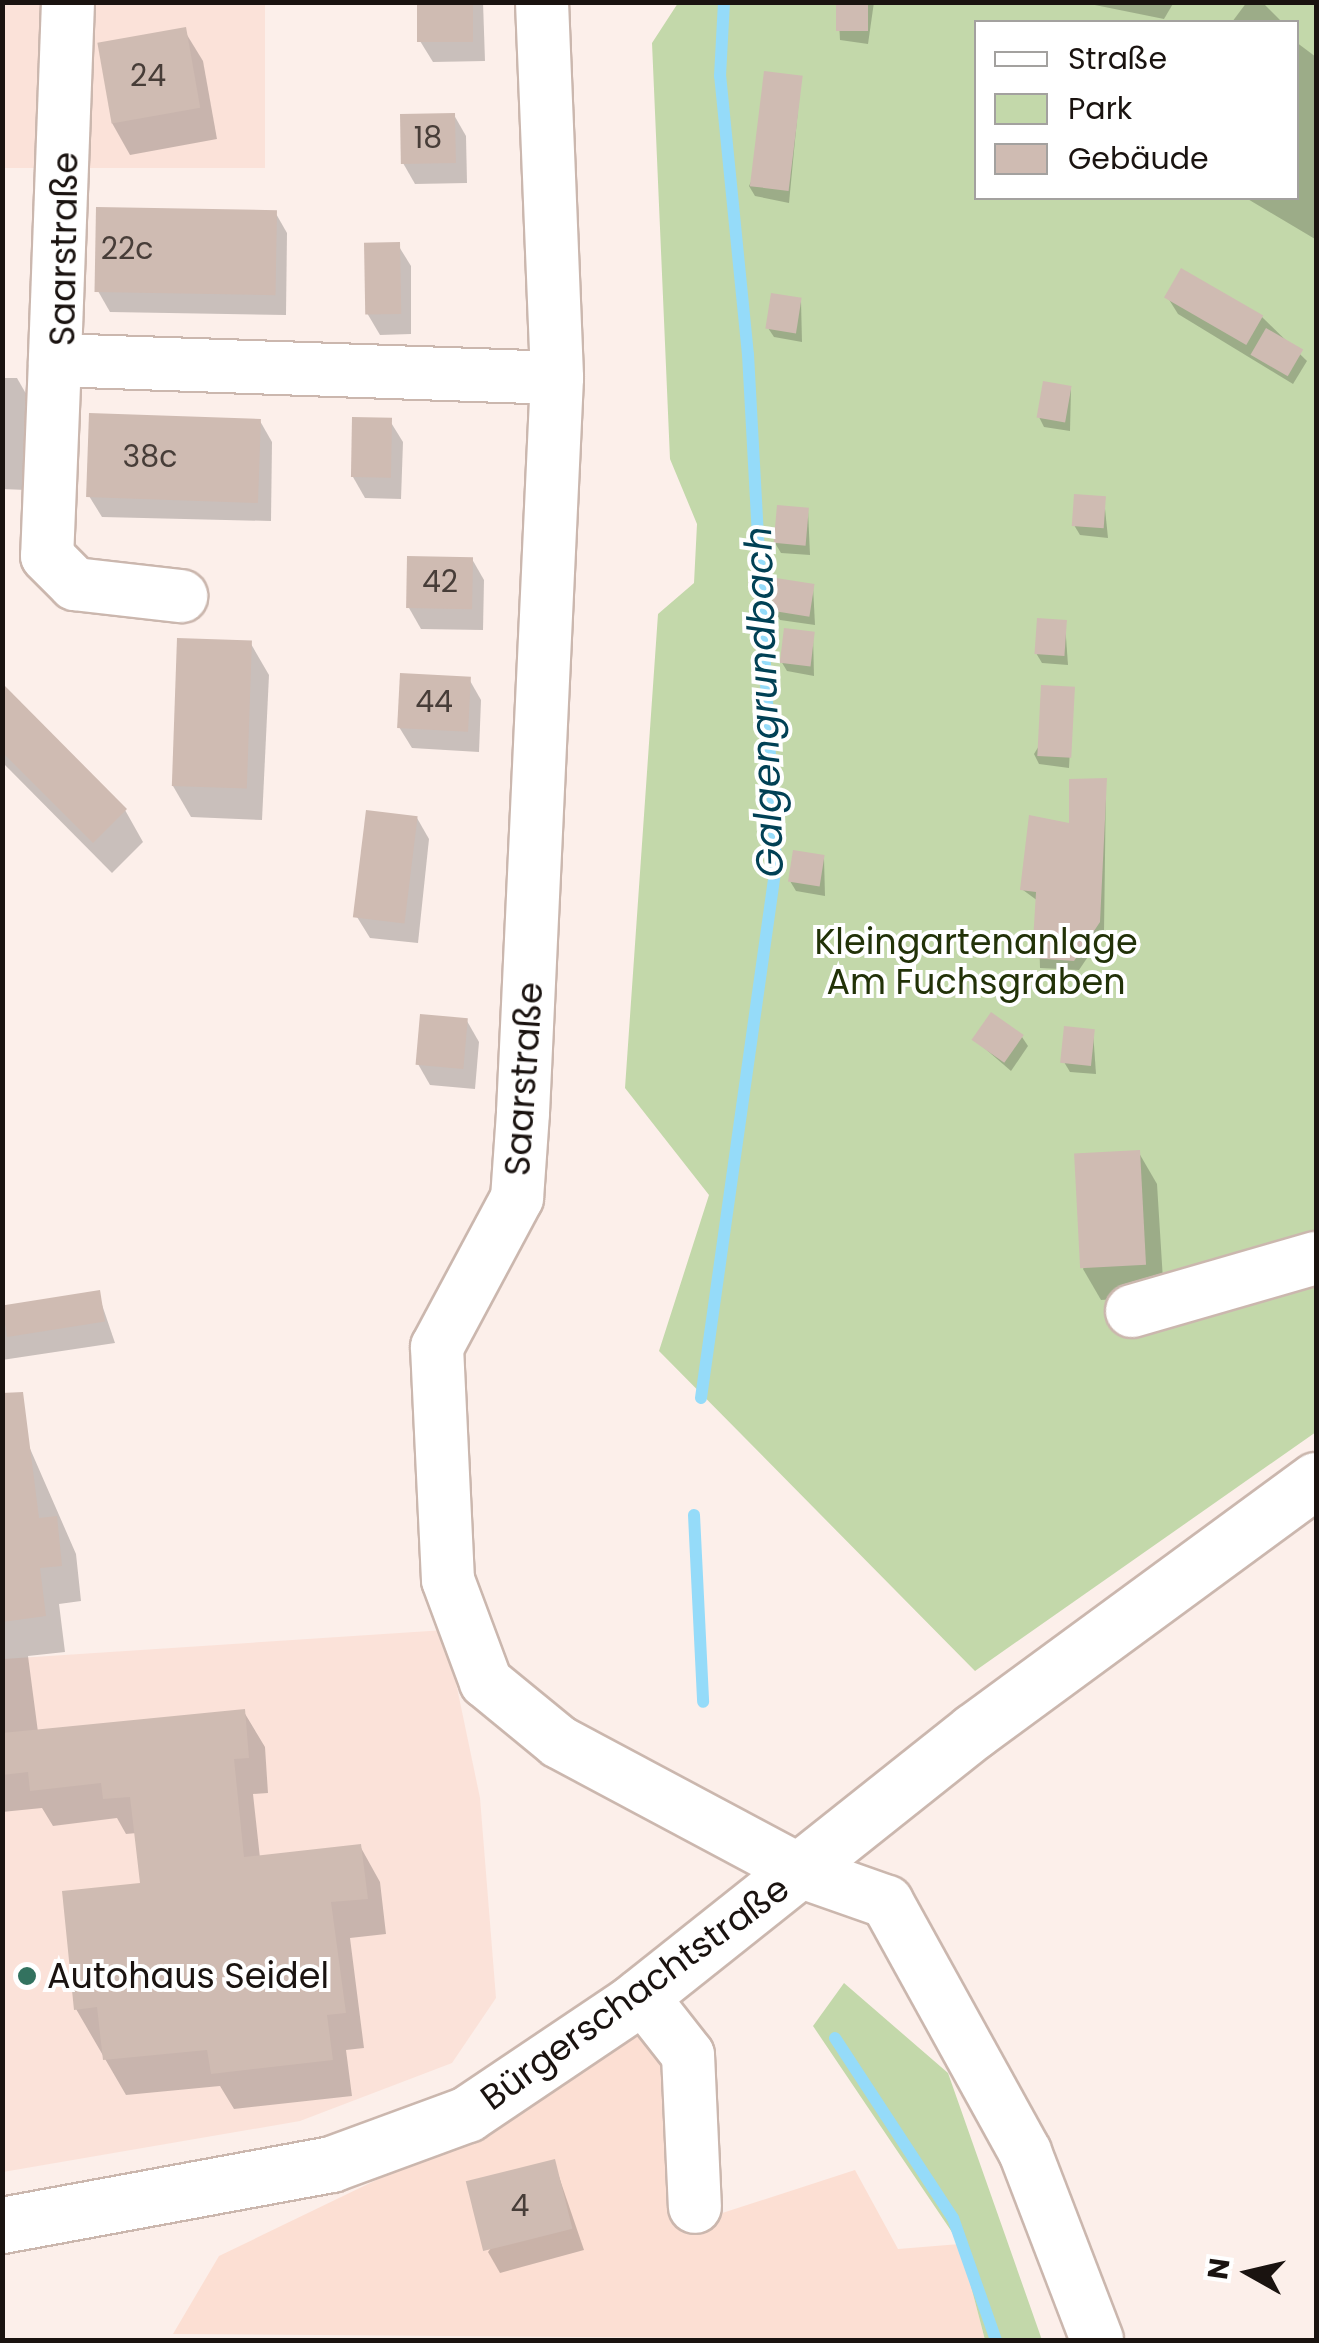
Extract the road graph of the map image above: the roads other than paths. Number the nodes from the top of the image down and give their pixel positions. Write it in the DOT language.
graph roads {
  1 [pos="68,2"];
  2 [pos="542,2"];
  3 [pos="55,360"];
  4 [pos="557,378"];
  5 [pos="181,596"];
  6 [pos="1316,1258"];
  7 [pos="1132,1311"];
  8 [pos="1316,1480"];
  9 [pos="802,1872"];
  10 [pos="641,1995"];
  11 [pos="695,2206"];
  12 [pos="2,2225"];
  13 [pos="1096,2340"];
  1 -- 3 [label="street, Saarstraße"];
  2 -- 4 [label="street, Saarstraße"];
  3 -- 4 [label="street, Saarstraße"];
  3 -- 5 [label="street"];
  4 -- 9 [label="street, Saarstraße"];
  6 -- 7 [label="street"];
  8 -- 9 [label="main road, Bürgerschachtstraße"];
  9 -- 10 [label="main road, Bürgerschachtstraße"];
  9 -- 13 [label="street, Bürgerschachtstraße"];
  10 -- 11 [label="street"];
  10 -- 12 [label="main road, Bürgerschachtstraße"];
}
